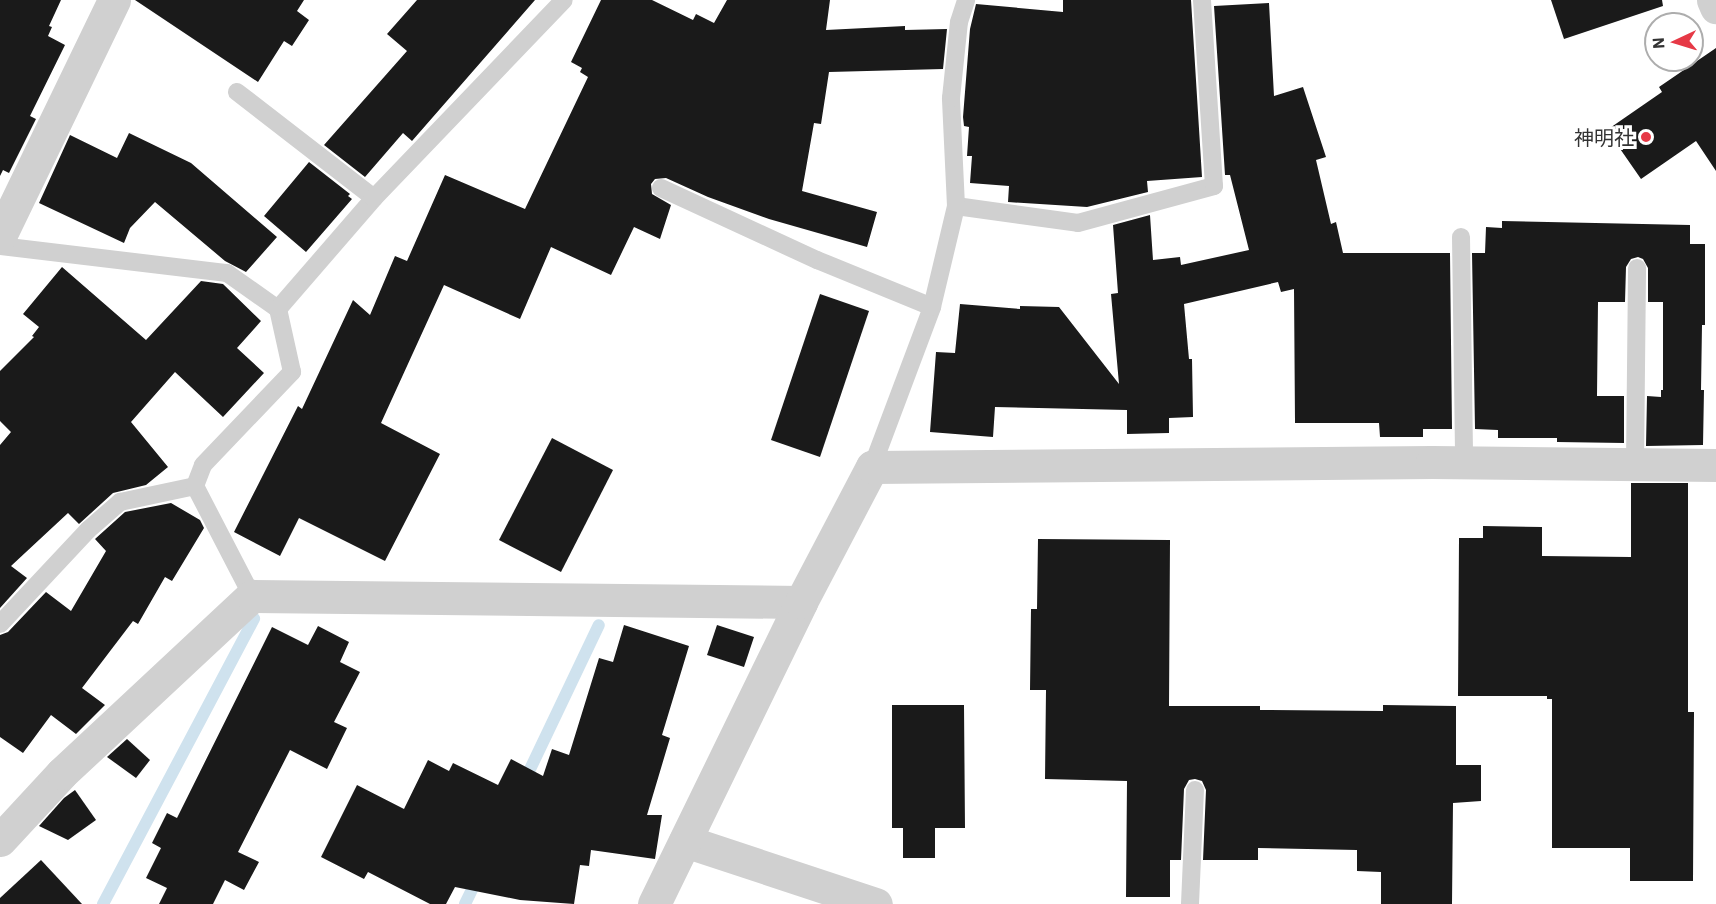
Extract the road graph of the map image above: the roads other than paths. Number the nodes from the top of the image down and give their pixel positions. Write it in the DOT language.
graph roads {
  1 [pos="114,0"];
  2 [pos="564,0"];
  3 [pos="966,0"];
  4 [pos="1202,0"];
  5 [pos="1713,0"];
  6 [pos="1716,7"];
  7 [pos="237,92"];
  8 [pos="661,188"];
  9 [pos="374,198"];
  10 [pos="956,206"];
  11 [pos="0,236"];
  12 [pos="1461,237"];
  13 [pos="0,246"];
  14 [pos="1636,268"];
  15 [pos="932,307"];
  16 [pos="278,309"];
  17 [pos="1464,462"];
  18 [pos="1635,464"];
  19 [pos="1716,465"];
  20 [pos="872,467"];
  21 [pos="195,486"];
  22 [pos="252,596"];
  23 [pos="801,602"];
  24 [pos="0,624"];
  25 [pos="1195,790"];
  26 [pos="0,840"];
  27 [pos="685,841"];
  28 [pos="654,904"];
  29 [pos="876,904"];
  30 [pos="1190,904"];
  1 -- 11 [label="street"];
  2 -- 9 [label="lane"];
  3 -- 10 [label="lane"];
  4 -- 10 [label="lane"];
  5 -- 6 [label="street"];
  7 -- 9 [label="lane"];
  8 -- 15 [label="lane"];
  9 -- 16 [label="lane"];
  10 -- 15 [label="lane"];
  12 -- 17 [label="lane"];
  13 -- 16 [label="lane"];
  14 -- 18 [label="lane"];
  15 -- 20 [label="lane"];
  16 -- 21 [label="lane"];
  17 -- 18 [label="street"];
  17 -- 20 [label="street"];
  18 -- 19 [label="street"];
  20 -- 23 [label="street"];
  21 -- 22 [label="lane"];
  21 -- 24 [label="lane"];
  22 -- 23 [label="street"];
  22 -- 26 [label="street"];
  23 -- 27 [label="street"];
  25 -- 30 [label="lane"];
  27 -- 28 [label="street"];
  27 -- 29 [label="street"];
}
